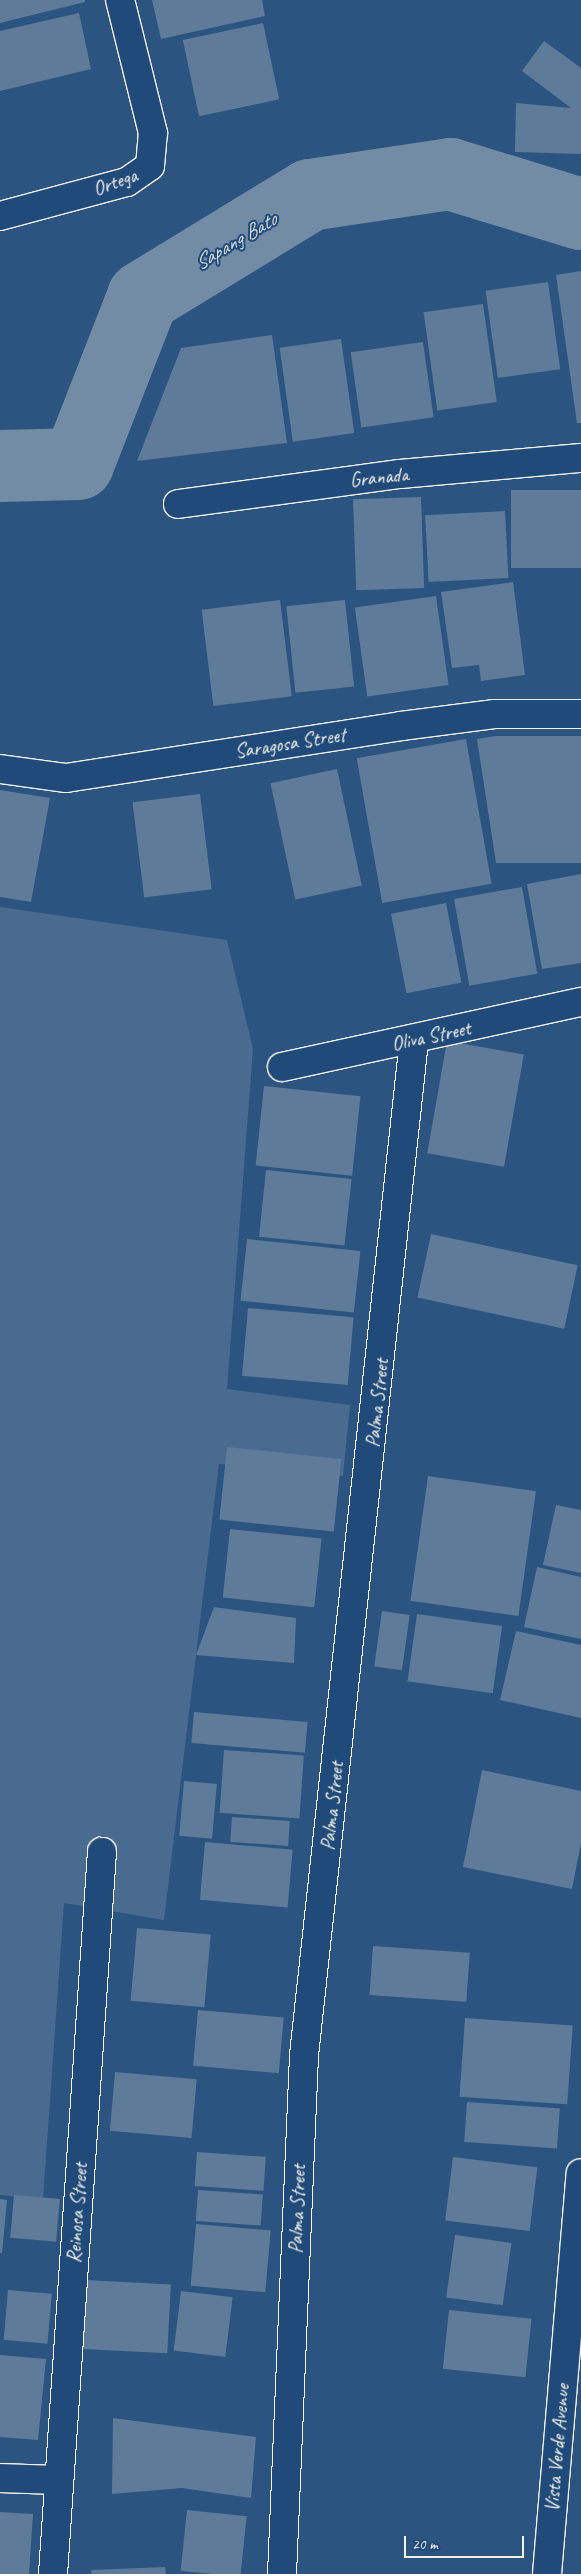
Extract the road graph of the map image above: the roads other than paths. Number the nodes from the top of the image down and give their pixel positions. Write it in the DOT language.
graph roads {
  1 [pos="120,0"];
  2 [pos="0,216"];
  3 [pos="581,458"];
  4 [pos="178,504"];
  5 [pos="581,714"];
  6 [pos="0,769"];
  7 [pos="581,1002"];
  8 [pos="414,1040"];
  9 [pos="282,1067"];
  10 [pos="102,1852"];
  11 [pos="581,2173"];
  12 [pos="0,2478"];
  13 [pos="58,2480"];
  14 [pos="53,2574"];
  15 [pos="282,2574"];
  16 [pos="546,2574"];
  1 -- 2 [label="street, Ortega"];
  3 -- 4 [label="street, Granada"];
  5 -- 6 [label="street, Saragosa Street"];
  7 -- 8 [label="street, Oliva Street"];
  8 -- 9 [label="street, Oliva Street"];
  8 -- 15 [label="street, Palma Street"];
  10 -- 13 [label="street, Reinosa Street"];
  11 -- 16 [label="street, Vista Verde Avenue"];
  12 -- 13 [label="street"];
  13 -- 14 [label="street, Reinosa Street"];
}
